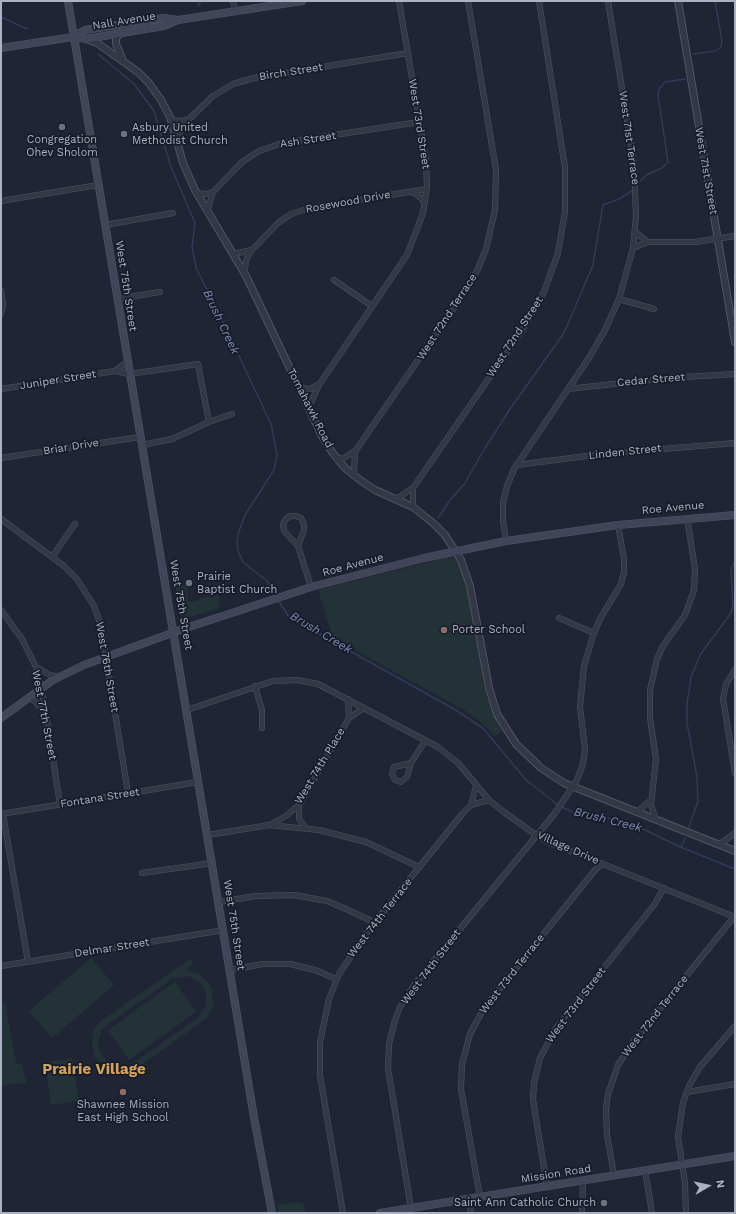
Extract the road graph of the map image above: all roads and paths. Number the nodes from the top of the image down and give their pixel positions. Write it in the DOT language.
graph roads {
  1 [pos="68,1"];
  2 [pos="233,1"];
  3 [pos="302,1"];
  4 [pos="399,1"];
  5 [pos="468,1"];
  6 [pos="539,1"];
  7 [pos="608,1"];
  8 [pos="678,1"];
  9 [pos="235,12"];
  10 [pos="178,20"];
  11 [pos="121,33"];
  12 [pos="73,37"];
  13 [pos="86,39"];
  14 [pos="1,48"];
  15 [pos="408,53"];
  16 [pos="124,62"];
  17 [pos="170,120"];
  18 [pos="188,120"];
  19 [pos="419,122"];
  20 [pos="177,141"];
  21 [pos="98,185"];
  22 [pos="427,189"];
  23 [pos="213,192"];
  24 [pos="411,192"];
  25 [pos="196,193"];
  26 [pos="1,201"];
  27 [pos="425,202"];
  28 [pos="207,212"];
  29 [pos="173,213"];
  30 [pos="105,225"];
  31 [pos="635,232"];
  32 [pos="735,236"];
  33 [pos="718,239"];
  34 [pos="648,242"];
  35 [pos="633,248"];
  36 [pos="252,250"];
  37 [pos="233,254"];
  38 [pos="244,273"];
  39 [pos="334,280"];
  40 [pos="1,291"];
  41 [pos="160,292"];
  42 [pos="117,299"];
  43 [pos="619,299"];
  44 [pos="372,306"];
  45 [pos="654,309"];
  46 [pos="2,313"];
  47 [pos="735,342"];
  48 [pos="127,362"];
  49 [pos="115,371"];
  50 [pos="129,374"];
  51 [pos="735,374"];
  52 [pos="319,385"];
  53 [pos="299,388"];
  54 [pos="568,389"];
  55 [pos="1,390"];
  56 [pos="308,407"];
  57 [pos="232,414"];
  58 [pos="209,422"];
  59 [pos="140,437"];
  60 [pos="735,443"];
  61 [pos="142,445"];
  62 [pos="356,450"];
  63 [pos="1,458"];
  64 [pos="338,460"];
  65 [pos="516,465"];
  66 [pos="354,475"];
  67 [pos="413,488"];
  68 [pos="396,499"];
  69 [pos="413,508"];
  70 [pos="735,515"];
  71 [pos="687,518"];
  72 [pos="1,519"];
  73 [pos="75,524"];
  74 [pos="618,525"];
  75 [pos="506,541"];
  76 [pos="298,546"];
  77 [pos="456,551"];
  78 [pos="52,557"];
  79 [pos="311,587"];
  80 [pos="1,610"];
  81 [pos="559,618"];
  82 [pos="174,632"];
  83 [pos="594,633"];
  84 [pos="106,657"];
  85 [pos="36,667"];
  86 [pos="735,670"];
  87 [pos="59,677"];
  88 [pos="255,686"];
  89 [pos="41,688"];
  90 [pos="28,698"];
  91 [pos="348,699"];
  92 [pos="364,708"];
  93 [pos="187,710"];
  94 [pos="46,716"];
  95 [pos="1,718"];
  96 [pos="349,718"];
  97 [pos="262,728"];
  98 [pos="425,741"];
  99 [pos="411,763"];
  100 [pos="735,773"];
  101 [pos="198,782"];
  102 [pos="476,786"];
  103 [pos="574,787"];
  104 [pos="128,793"];
  105 [pos="489,800"];
  106 [pos="651,800"];
  107 [pos="60,804"];
  108 [pos="299,805"];
  109 [pos="471,805"];
  110 [pos="637,812"];
  111 [pos="2,814"];
  112 [pos="656,820"];
  113 [pos="269,825"];
  114 [pos="306,828"];
  115 [pos="208,835"];
  116 [pos="536,835"];
  117 [pos="735,835"];
  118 [pos="720,844"];
  119 [pos="735,850"];
  120 [pos="213,863"];
  121 [pos="602,864"];
  122 [pos="419,867"];
  123 [pos="142,873"];
  124 [pos="664,888"];
  125 [pos="219,902"];
  126 [pos="735,917"];
  127 [pos="374,922"];
  128 [pos="224,930"];
  129 [pos="28,962"];
  130 [pos="1,966"];
  131 [pos="230,970"];
  132 [pos="336,978"];
  133 [pos="735,1026"];
  134 [pos="735,1084"];
  135 [pos="687,1092"];
  136 [pos="735,1156"];
  137 [pos="682,1164"];
  138 [pos="645,1170"];
  139 [pos="614,1175"];
  140 [pos="583,1180"];
  141 [pos="547,1186"];
  142 [pos="480,1197"];
  143 [pos="469,1199"];
  144 [pos="411,1208"];
  145 [pos="272,1213"];
  146 [pos="343,1213"];
  147 [pos="385,1213"];
  148 [pos="471,1213"];
  149 [pos="582,1213"];
  150 [pos="652,1213"];
  151 [pos="686,1213"];
  1 -- 12 [label="main road, West 75th Street"];
  2 -- 9 [label="street"];
  3 -- 9 [label="main road, Nall Avenue"];
  4 -- 15 [label="street, West 73rd Street"];
  5 -- 62 [label="street, West 72nd Terrace"];
  6 -- 67 [label="street, West 72nd Street"];
  7 -- 31 [label="street, West 71st Terrace"];
  8 -- 33 [label="street, West 71st Street"];
  9 -- 10 [label="main road, Nall Avenue"];
  10 -- 11 [label="main road, Nall Avenue"];
  10 -- 12 [label="main road, Nall Avenue"];
  11 -- 13 [label="main road, Nall Avenue"];
  11 -- 16 [label="street, Tomahawk Road"];
  12 -- 13 [label="main road, Nall Avenue"];
  12 -- 14 [label="main road, Nall Avenue"];
  12 -- 21 [label="main road, West 75th Street"];
  13 -- 16 [label="street, Tomahawk Road"];
  15 -- 18 [label="street, Birch Street"];
  15 -- 19 [label="street, West 73rd Street"];
  16 -- 17 [label="street, Tomahawk Road"];
  17 -- 18 [label="street"];
  17 -- 20 [label="street, Tomahawk Road"];
  18 -- 20 [label="street, Birch Street"];
  19 -- 22 [label="street, West 73rd Street"];
  19 -- 23 [label="street, Ash Street"];
  20 -- 25 [label="street, Tomahawk Road"];
  21 -- 26 [label="street"];
  21 -- 30 [label="main road, West 75th Street"];
  22 -- 24 [label="street, Rosewood Drive"];
  22 -- 27 [label="street, West 73rd Street"];
  23 -- 25 [label="street"];
  23 -- 28 [label="street, Ash Street"];
  24 -- 27 [label="street"];
  24 -- 36 [label="street, Rosewood Drive"];
  25 -- 28 [label="street, Tomahawk Road"];
  27 -- 44 [label="street, West 73rd Street"];
  28 -- 37 [label="street, Tomahawk Road"];
  29 -- 30 [label="street"];
  30 -- 42 [label="main road, West 75th Street"];
  31 -- 34 [label="street"];
  31 -- 35 [label="street, West 71st Terrace"];
  32 -- 33 [label="street"];
  33 -- 34 [label="street"];
  33 -- 47 [label="street, West 71st Street"];
  34 -- 35 [label="street"];
  35 -- 43 [label="street, West 71st Terrace"];
  36 -- 37 [label="street"];
  36 -- 38 [label="street, Rosewood Drive"];
  37 -- 38 [label="street, Tomahawk Road"];
  38 -- 53 [label="street, Tomahawk Road"];
  39 -- 44 [label="street"];
  40 -- 46 [label="street"];
  41 -- 42 [label="street"];
  42 -- 48 [label="main road, West 75th Street"];
  43 -- 45 [label="street"];
  43 -- 54 [label="street, West 71st Terrace"];
  44 -- 52 [label="street, West 73rd Street"];
  48 -- 49 [label="street, Juniper Street"];
  48 -- 50 [label="main road, West 75th Street"];
  49 -- 50 [label="street, Juniper Street"];
  49 -- 55 [label="street, Juniper Street"];
  50 -- 58 [label="street, Juniper Street"];
  50 -- 59 [label="main road, West 75th Street"];
  51 -- 54 [label="street, Cedar Street"];
  52 -- 53 [label="street"];
  52 -- 56 [label="street, West 73rd Street"];
  53 -- 56 [label="street, Tomahawk Road"];
  54 -- 65 [label="street, West 71st Terrace"];
  56 -- 64 [label="street, Tomahawk Road"];
  57 -- 58 [label="street"];
  58 -- 61 [label="street"];
  59 -- 61 [label="main road, West 75th Street"];
  59 -- 63 [label="street, Briar Drive"];
  60 -- 65 [label="street, Linden Street"];
  61 -- 82 [label="main road, West 75th Street"];
  62 -- 64 [label="street, West 72nd Terrace"];
  62 -- 66 [label="street, West 72nd Terrace"];
  64 -- 66 [label="street, Tomahawk Road"];
  65 -- 75 [label="street, West 71st Terrace"];
  66 -- 68 [label="street, Tomahawk Road"];
  67 -- 68 [label="street, West 72nd Street"];
  67 -- 69 [label="street"];
  68 -- 69 [label="street, Tomahawk Road"];
  69 -- 77 [label="street, Tomahawk Road"];
  70 -- 71 [label="main road, Roe Avenue"];
  71 -- 74 [label="main road, Roe Avenue"];
  71 -- 106 [label="street"];
  72 -- 78 [label="street, West 76th Street"];
  73 -- 78 [label="street"];
  74 -- 75 [label="main road, Roe Avenue"];
  74 -- 83 [label="street"];
  75 -- 77 [label="main road, Roe Avenue"];
  76 -- 76 [label="street"];
  76 -- 79 [label="street"];
  77 -- 79 [label="main road, Roe Avenue"];
  77 -- 103 [label="street, Tomahawk Road"];
  78 -- 84 [label="street, West 76th Street"];
  79 -- 82 [label="main road, Roe Avenue"];
  80 -- 85 [label="street, West 77th Street"];
  81 -- 83 [label="street"];
  82 -- 84 [label="main road, Roe Avenue"];
  82 -- 93 [label="main road, West 75th Street"];
  83 -- 103 [label="street"];
  84 -- 87 [label="main road, Roe Avenue"];
  84 -- 104 [label="street, West 76th Street"];
  85 -- 87 [label="street"];
  85 -- 89 [label="street, West 77th Street"];
  86 -- 100 [label="street"];
  87 -- 89 [label="main road, Roe Avenue"];
  88 -- 91 [label="street, Village Drive"];
  88 -- 93 [label="street, Village Drive"];
  88 -- 97 [label="street"];
  89 -- 90 [label="main road, Roe Avenue"];
  89 -- 94 [label="street, West 77th Street"];
  90 -- 94 [label="street"];
  90 -- 95 [label="main road, Roe Avenue"];
  91 -- 92 [label="street, Village Drive"];
  91 -- 96 [label="street, West 74th Place"];
  92 -- 96 [label="street, West 74th Place"];
  92 -- 98 [label="street, Village Drive"];
  93 -- 101 [label="main road, West 75th Street"];
  94 -- 107 [label="street, West 77th Street"];
  96 -- 108 [label="street, West 74th Place"];
  98 -- 99 [label="street"];
  98 -- 102 [label="street, Village Drive"];
  101 -- 104 [label="street, Fontana Street"];
  101 -- 115 [label="main road, West 75th Street"];
  102 -- 105 [label="street, Village Drive"];
  102 -- 109 [label="street, West 74th Terrace"];
  103 -- 110 [label="street, Tomahawk Road"];
  103 -- 116 [label="street, West 74th Street"];
  104 -- 107 [label="street, Fontana Street"];
  105 -- 109 [label="street"];
  105 -- 116 [label="street, Village Drive"];
  106 -- 110 [label="street"];
  106 -- 112 [label="street"];
  107 -- 111 [label="street, Fontana Street"];
  108 -- 113 [label="street, West 74th Place"];
  108 -- 114 [label="street"];
  109 -- 122 [label="street, West 74th Terrace"];
  110 -- 112 [label="street, Tomahawk Road"];
  111 -- 129 [label="street"];
  112 -- 118 [label="street, Tomahawk Road"];
  113 -- 114 [label="street"];
  113 -- 115 [label="street"];
  114 -- 122 [label="street"];
  115 -- 120 [label="main road, West 75th Street"];
  116 -- 121 [label="street, Village Drive"];
  116 -- 144 [label="street, West 74th Street"];
  117 -- 118 [label="street"];
  118 -- 119 [label="street, Tomahawk Road"];
  120 -- 123 [label="street"];
  120 -- 125 [label="main road, West 75th Street"];
  121 -- 124 [label="street, Village Drive"];
  121 -- 142 [label="street, West 73rd Terrace"];
  122 -- 127 [label="street, West 74th Terrace"];
  124 -- 126 [label="street, Village Drive"];
  124 -- 141 [label="street, West 73rd Street"];
  125 -- 127 [label="street"];
  125 -- 128 [label="main road, West 75th Street"];
  126 -- 139 [label="street, West 72nd Terrace"];
  127 -- 132 [label="street, West 74th Terrace"];
  128 -- 129 [label="street, Delmar Street"];
  128 -- 131 [label="main road, West 75th Street"];
  129 -- 130 [label="street, Delmar Street"];
  131 -- 132 [label="street"];
  131 -- 145 [label="main road, West 75th Street"];
  132 -- 146 [label="street, West 74th Terrace"];
  133 -- 135 [label="street"];
  134 -- 135 [label="street"];
  135 -- 137 [label="street"];
  136 -- 137 [label="main road, Mission Road"];
  137 -- 138 [label="main road, Mission Road"];
  137 -- 151 [label="street"];
  138 -- 139 [label="main road, Mission Road"];
  138 -- 150 [label="street"];
  139 -- 140 [label="main road, Mission Road"];
  140 -- 141 [label="main road, Mission Road"];
  140 -- 149 [label="street"];
  141 -- 142 [label="main road, Mission Road"];
  142 -- 143 [label="main road, Mission Road"];
  143 -- 144 [label="main road, Mission Road"];
  143 -- 148 [label="street"];
  144 -- 147 [label="main road, Mission Road"];
}
